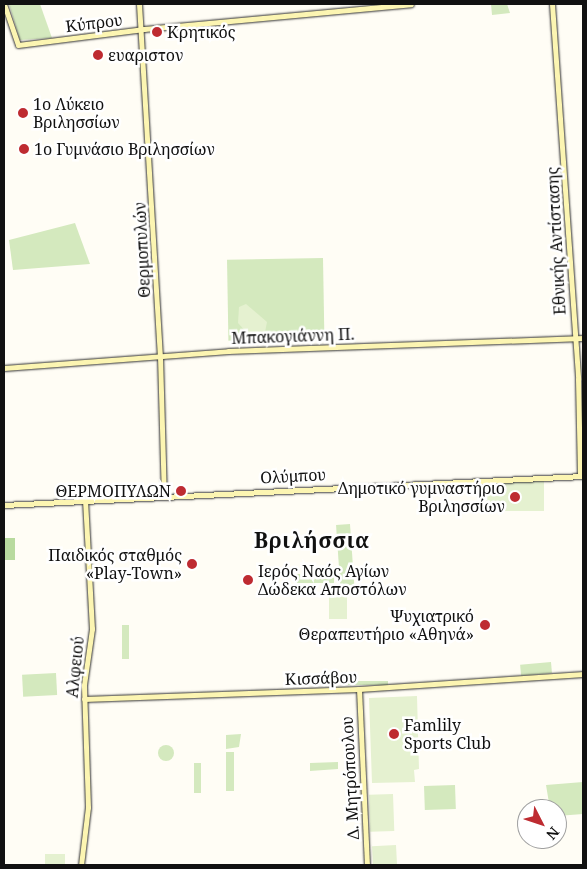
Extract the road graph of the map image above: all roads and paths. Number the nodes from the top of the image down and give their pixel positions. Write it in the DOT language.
graph roads {
  1 [pos="4,4"];
  2 [pos="139,4"];
  3 [pos="412,4"];
  4 [pos="552,4"];
  5 [pos="141,30"];
  6 [pos="574,338"];
  7 [pos="583,338"];
  8 [pos="160,356"];
  9 [pos="4,368"];
  10 [pos="582,476"];
  11 [pos="164,496"];
  12 [pos="85,500"];
  13 [pos="4,505"];
  14 [pos="583,676"];
  15 [pos="359,689"];
  16 [pos="84,700"];
  17 [pos="82,865"];
  18 [pos="367,865"];
  1 -- 5 [label="street, Κύπρου"];
  2 -- 5 [label="street, Θερμοπυλών"];
  3 -- 5 [label="street, Κύπρου"];
  4 -- 6 [label="street, Εθνικής Αντίστασης"];
  5 -- 8 [label="street, Θερμοπυλών"];
  6 -- 7 [label="street, Μπακογιάννη Π."];
  6 -- 8 [label="street, Μπακογιάννη Π."];
  6 -- 10 [label="street, Εθνικής Αντίστασης"];
  8 -- 9 [label="street, Μπακογιάννη Π."];
  8 -- 11 [label="street, Θερμοπυλών"];
  10 -- 11 [label="street, Ολύμπου"];
  11 -- 12 [label="street, Ολύμπου"];
  12 -- 13 [label="street, Ολύμπου"];
  12 -- 16 [label="street, Αλφειού"];
  14 -- 15 [label="street, Κισσάβου"];
  15 -- 16 [label="street, Κισσάβου"];
  15 -- 18 [label="street, Δ. Μητρόπουλου"];
  16 -- 17 [label="street, Αλφειού"];
}
